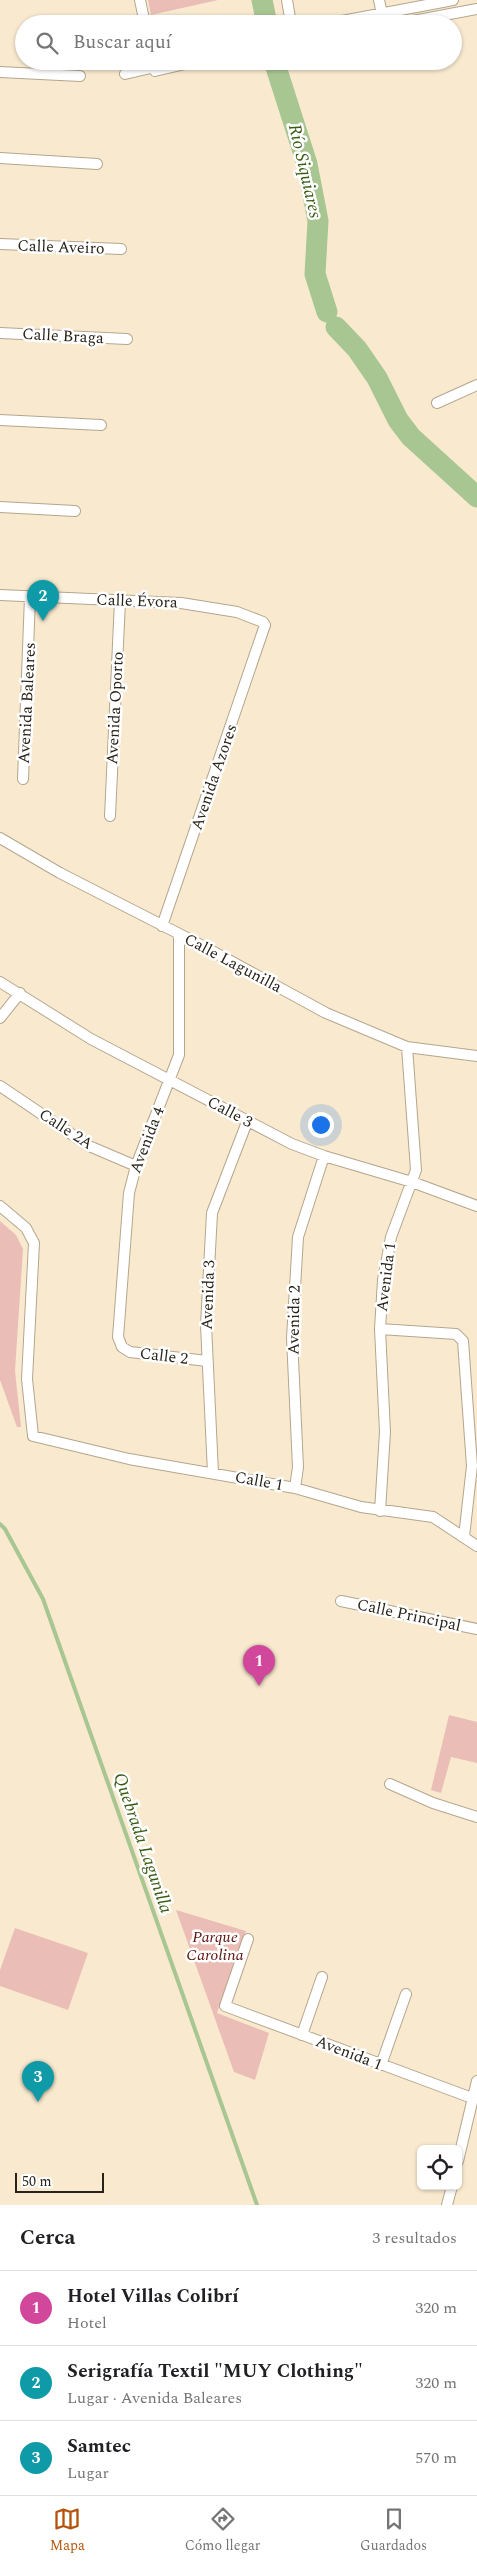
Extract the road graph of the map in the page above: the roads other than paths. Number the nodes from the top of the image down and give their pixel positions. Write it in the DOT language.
graph roads {
  1 [pos="140,0"];
  2 [pos="287,0"];
  3 [pos="378,0"];
  4 [pos="453,0"];
  5 [pos="474,6"];
  6 [pos="381,13"];
  7 [pos="143,15"];
  8 [pos="290,15"];
  9 [pos="371,15"];
  10 [pos="436,15"];
  11 [pos="140,70"];
  12 [pos="0,72"];
  13 [pos="125,74"];
  14 [pos="80,76"];
  15 [pos="0,158"];
  16 [pos="97,164"];
  17 [pos="0,244"];
  18 [pos="121,249"];
  19 [pos="0,333"];
  20 [pos="127,339"];
  21 [pos="477,385"];
  22 [pos="437,403"];
  23 [pos="0,420"];
  24 [pos="101,425"];
  25 [pos="0,507"];
  26 [pos="74,511"];
  27 [pos="0,595"];
  28 [pos="30,596"];
  29 [pos="120,601"];
  30 [pos="266,629"];
  31 [pos="23,779"];
  32 [pos="110,816"];
  33 [pos="0,838"];
  34 [pos="162,926"];
  35 [pos="180,935"];
  36 [pos="0,982"];
  37 [pos="20,993"];
  38 [pos="0,1018"];
  39 [pos="407,1047"];
  40 [pos="477,1056"];
  41 [pos="170,1081"];
  42 [pos="0,1086"];
  43 [pos="248,1122"];
  44 [pos="324,1156"];
  45 [pos="136,1166"];
  46 [pos="412,1182"];
  47 [pos="0,1206"];
  48 [pos="477,1206"];
  49 [pos="380,1329"];
  50 [pos="122,1347"];
  51 [pos="207,1361"];
  52 [pos="213,1474"];
  53 [pos="295,1488"];
  54 [pos="380,1511"];
  55 [pos="464,1537"];
  56 [pos="477,1546"];
  57 [pos="341,1601"];
  58 [pos="477,1629"];
  59 [pos="390,1784"];
  60 [pos="477,1817"];
  61 [pos="248,1938"];
  62 [pos="322,1977"];
  63 [pos="406,1994"];
  64 [pos="302,2035"];
  65 [pos="380,2065"];
  66 [pos="477,2082"];
  67 [pos="472,2098"];
  68 [pos="462,2145"];
  69 [pos="451,2190"];
  70 [pos="447,2205"];
  1 -- 7 [label="street"];
  2 -- 8 [label="street"];
  3 -- 6 [label="street"];
  4 -- 6 [label="street"];
  5 -- 10 [label="street"];
  6 -- 9 [label="street"];
  11 -- 13 [label="street"];
  12 -- 14 [label="street"];
  15 -- 16 [label="street"];
  17 -- 18 [label="street, Calle Aveiro"];
  19 -- 20 [label="street, Calle Braga"];
  21 -- 22 [label="street"];
  23 -- 24 [label="street"];
  25 -- 26 [label="street"];
  27 -- 28 [label="street, Calle Évora"];
  28 -- 29 [label="street, Calle Évora"];
  28 -- 31 [label="street, Avenida Baleares"];
  29 -- 30 [label="street, Calle Évora"];
  29 -- 32 [label="street, Avenida Oporto"];
  30 -- 34 [label="street, Avenida Azores"];
  33 -- 34 [label="street, Calle Lagunilla"];
  34 -- 35 [label="street, Calle Lagunilla"];
  35 -- 39 [label="street, Calle Lagunilla"];
  35 -- 41 [label="street, Avenida 4"];
  36 -- 37 [label="street, Calle 3"];
  37 -- 38 [label="street"];
  37 -- 41 [label="street, Calle 3"];
  39 -- 40 [label="street, Calle Lagunilla"];
  39 -- 46 [label="street, Avenida 1"];
  41 -- 43 [label="street, Calle 3"];
  41 -- 45 [label="street, Avenida 4"];
  42 -- 45 [label="street, Calle 2A"];
  43 -- 44 [label="street, Calle 3"];
  43 -- 51 [label="street, Avenida 3"];
  44 -- 46 [label="street, Calle 3"];
  44 -- 53 [label="street, Avenida 2"];
  45 -- 50 [label="street, Avenida 4"];
  46 -- 48 [label="street, Calle 3"];
  46 -- 49 [label="street, Avenida 1"];
  47 -- 52 [label="street, Calle 1"];
  49 -- 54 [label="street, Avenida 1"];
  49 -- 55 [label="street"];
  50 -- 51 [label="street, Calle 2"];
  51 -- 52 [label="street, Avenida 3"];
  52 -- 53 [label="street, Calle 1"];
  53 -- 54 [label="street, Calle 1"];
  54 -- 55 [label="street, Calle 1"];
  55 -- 56 [label="street, Calle 1"];
  57 -- 58 [label="street, Calle Principal"];
  59 -- 60 [label="street"];
  61 -- 64 [label="street, Avenida 1"];
  62 -- 64 [label="street"];
  63 -- 65 [label="street"];
  64 -- 65 [label="street, Avenida 1"];
  65 -- 67 [label="street, Avenida 1"];
  66 -- 67 [label="street"];
  67 -- 68 [label="street"];
  69 -- 70 [label="street"];
}
